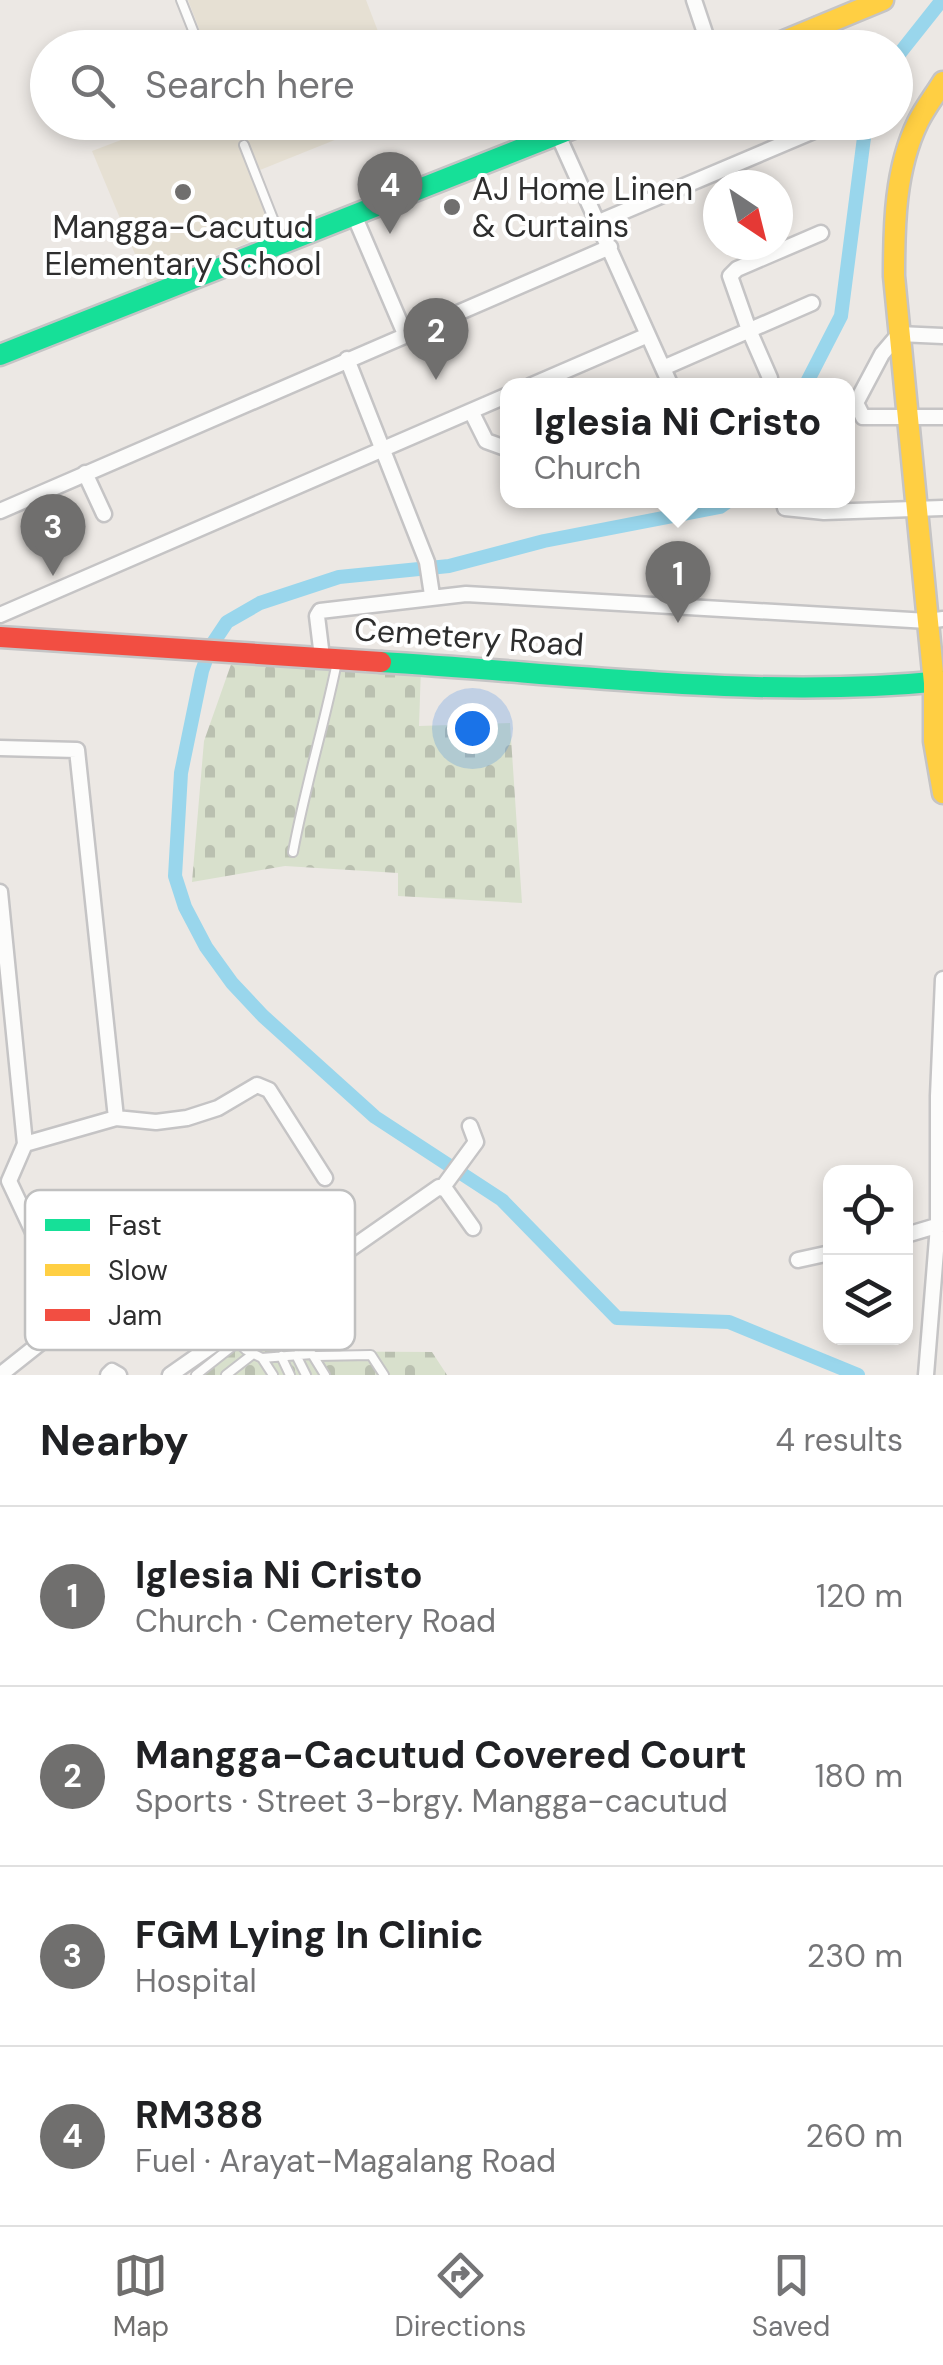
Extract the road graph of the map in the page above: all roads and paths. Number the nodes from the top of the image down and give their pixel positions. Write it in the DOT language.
graph roads {
  1 [pos="181,0"];
  2 [pos="694,0"];
  3 [pos="883,0"];
  4 [pos="848,7"];
  5 [pos="818,24"];
  6 [pos="193,30"];
  7 [pos="704,30"];
  8 [pos="805,30"];
  9 [pos="821,30"];
  10 [pos="943,82"];
  11 [pos="913,131"];
  12 [pos="545,140"];
  13 [pos="560,140"];
  14 [pos="793,140"];
  15 [pos="910,140"];
  16 [pos="244,145"];
  17 [pos="354,215"];
  18 [pos="599,222"];
  19 [pos="821,233"];
  20 [pos="282,242"];
  21 [pos="610,247"];
  22 [pos="812,302"];
  23 [pos="749,330"];
  24 [pos="405,334"];
  25 [pos="899,334"];
  26 [pos="648,336"];
  27 [pos="943,336"];
  28 [pos="0,355"];
  29 [pos="347,359"];
  30 [pos="663,368"];
  31 [pos="549,378"];
  32 [pos="667,378"];
  33 [pos="770,378"];
  34 [pos="500,398"];
  35 [pos="471,411"];
  36 [pos="908,418"];
  37 [pos="943,418"];
  38 [pos="500,446"];
  39 [pos="384,449"];
  40 [pos="86,474"];
  41 [pos="785,508"];
  42 [pos="943,508"];
  43 [pos="919,509"];
  44 [pos="0,511"];
  45 [pos="104,514"];
  46 [pos="432,596"];
  47 [pos="0,615"];
  48 [pos="935,620"];
  49 [pos="0,638"];
  50 [pos="330,658"];
  51 [pos="939,682"];
  52 [pos="0,748"];
  53 [pos="943,793"];
  54 [pos="293,852"];
  55 [pos="0,892"];
  56 [pos="943,978"];
  57 [pos="940,1096"];
  58 [pos="116,1118"];
  59 [pos="470,1126"];
  60 [pos="24,1144"];
  61 [pos="326,1178"];
  62 [pos="4,1181"];
  63 [pos="445,1184"];
  64 [pos="25,1222"];
  65 [pos="941,1225"];
  66 [pos="473,1228"];
  67 [pos="913,1232"];
  68 [pos="355,1249"];
  69 [pos="825,1255"];
  70 [pos="798,1260"];
  71 [pos="31,1350"];
  72 [pos="211,1350"];
  73 [pos="220,1350"];
  74 [pos="250,1350"];
  75 [pos="296,1354"];
  76 [pos="258,1356"];
  77 [pos="281,1356"];
  78 [pos="316,1356"];
  79 [pos="0,1375"];
  80 [pos="108,1375"];
  81 [pos="119,1375"];
  82 [pos="170,1375"];
  83 [pos="196,1375"];
  84 [pos="226,1375"];
  85 [pos="273,1375"];
  86 [pos="290,1375"];
  87 [pos="306,1375"];
  88 [pos="326,1375"];
  89 [pos="384,1375"];
  90 [pos="926,1375"];
  1 -- 6 [label="lane"];
  2 -- 7 [label="street"];
  3 -- 4 [label="street"];
  4 -- 5 [label="street"];
  5 -- 8 [label="street"];
  5 -- 9 [label="street"];
  10 -- 11 [label="street"];
  12 -- 17 [label="street"];
  13 -- 18 [label="street"];
  14 -- 18 [label="street"];
  15 -- 25 [label="street"];
  16 -- 20 [label="lane"];
  17 -- 20 [label="street"];
  17 -- 24 [label="street"];
  18 -- 21 [label="street"];
  19 -- 23 [label="street"];
  20 -- 28 [label="street"];
  21 -- 24 [label="street"];
  21 -- 26 [label="street"];
  22 -- 23 [label="street"];
  23 -- 30 [label="street"];
  23 -- 33 [label="street"];
  24 -- 29 [label="street"];
  25 -- 27 [label="street"];
  25 -- 36 [label="street"];
  25 -- 36 [label="street"];
  26 -- 30 [label="street"];
  26 -- 31 [label="street"];
  29 -- 39 [label="street"];
  29 -- 40 [label="street"];
  30 -- 32 [label="street"];
  34 -- 35 [label="street"];
  35 -- 38 [label="street"];
  35 -- 39 [label="street"];
  36 -- 37 [label="street"];
  36 -- 43 [label="street"];
  39 -- 46 [label="street"];
  39 -- 47 [label="street"];
  40 -- 44 [label="street"];
  40 -- 45 [label="street"];
  41 -- 43 [label="street"];
  42 -- 43 [label="street"];
  43 -- 48 [label="street"];
  46 -- 48 [label="street"];
  46 -- 50 [label="street"];
  48 -- 51 [label="street"];
  49 -- 50 [label="street, Cemetery Road"];
  50 -- 51 [label="street, Cemetery Road"];
  50 -- 54 [label="lane"];
  51 -- 53 [label="street"];
  52 -- 58 [label="street"];
  55 -- 60 [label="street"];
  56 -- 57 [label="street"];
  57 -- 65 [label="street"];
  58 -- 60 [label="street"];
  58 -- 61 [label="street"];
  59 -- 63 [label="street"];
  60 -- 62 [label="street"];
  62 -- 64 [label="street"];
  63 -- 66 [label="street"];
  63 -- 68 [label="street"];
  65 -- 67 [label="street"];
  65 -- 90 [label="street"];
  69 -- 70 [label="street"];
  71 -- 79 [label="street"];
  72 -- 82 [label="street"];
  73 -- 83 [label="lane"];
  74 -- 76 [label="lane"];
  75 -- 77 [label="lane"];
  75 -- 78 [label="lane"];
  75 -- 87 [label="lane"];
  76 -- 77 [label="lane"];
  76 -- 84 [label="lane"];
  76 -- 85 [label="lane"];
  77 -- 86 [label="lane"];
  78 -- 88 [label="lane"];
  78 -- 89 [label="lane"];
  80 -- 81 [label="street"];
}
